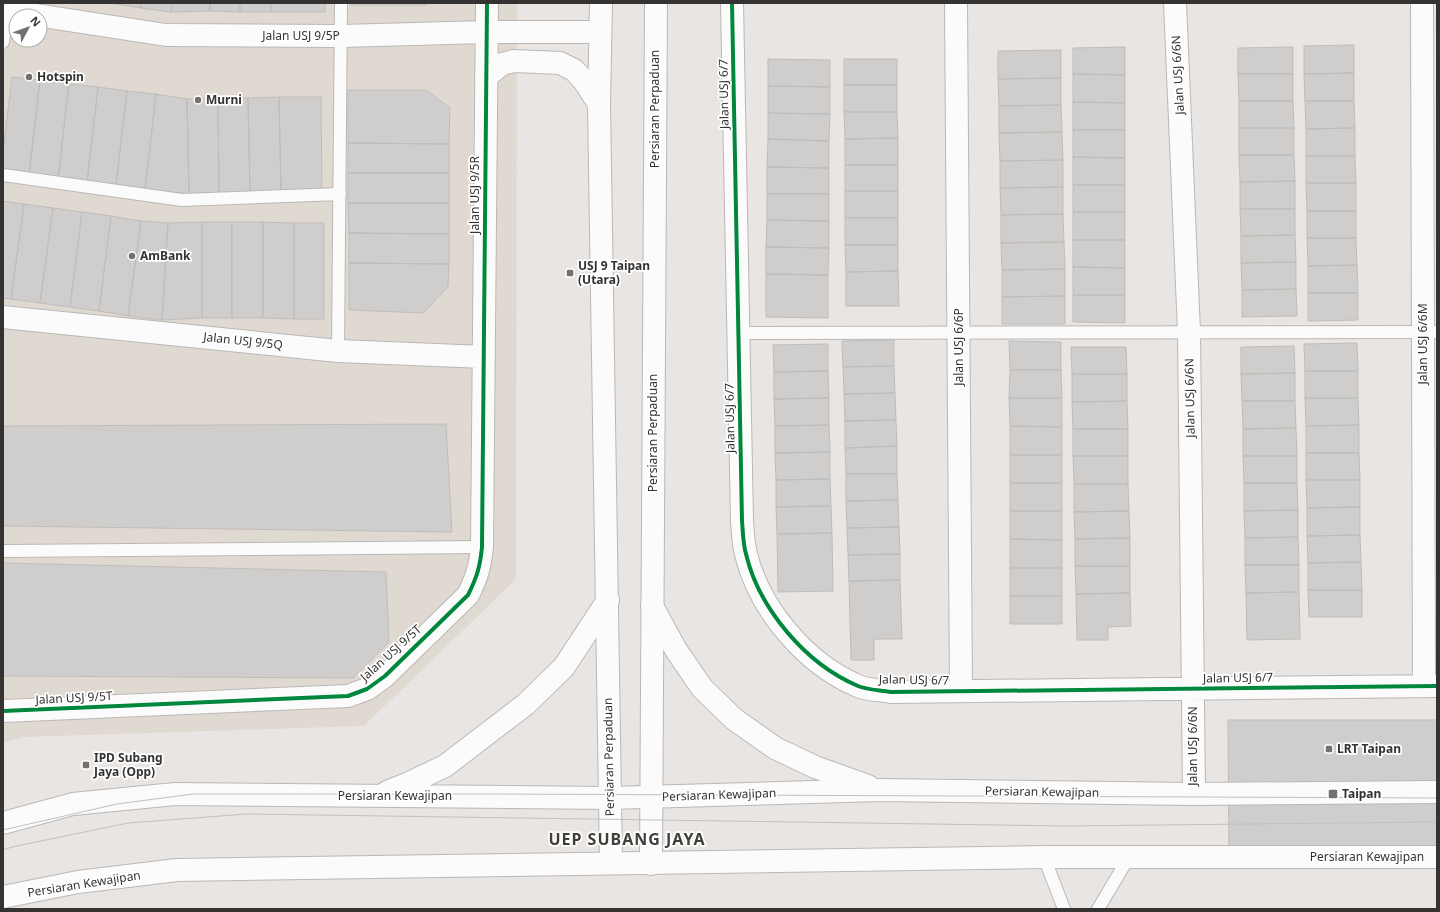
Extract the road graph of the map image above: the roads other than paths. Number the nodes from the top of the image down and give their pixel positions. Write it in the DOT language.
graph roads {
  1 [pos="341,3"];
  2 [pos="487,3"];
  3 [pos="601,3"];
  4 [pos="656,3"];
  5 [pos="732,3"];
  6 [pos="956,3"];
  7 [pos="1175,3"];
  8 [pos="1422,3"];
  9 [pos="6,8"];
  10 [pos="486,32"];
  11 [pos="600,32"];
  12 [pos="341,36"];
  13 [pos="3,42"];
  14 [pos="486,77"];
  15 [pos="599,104"];
  16 [pos="3,175"];
  17 [pos="340,194"];
  18 [pos="3,317"];
  19 [pos="958,332"];
  20 [pos="1189,332"];
  21 [pos="1430,332"];
  22 [pos="738,333"];
  23 [pos="338,350"];
  24 [pos="484,357"];
  25 [pos="482,547"];
  26 [pos="3,551"];
  27 [pos="608,600"];
  28 [pos="652,606"];
  29 [pos="1431,686"];
  30 [pos="1193,689"];
  31 [pos="961,691"];
  32 [pos="3,711"];
  33 [pos="879,790"];
  34 [pos="1437,792"];
  35 [pos="1194,794"];
  36 [pos="377,796"];
  37 [pos="652,797"];
  38 [pos="610,798"];
  39 [pos="3,823"];
  40 [pos="1044,857"];
  41 [pos="1129,857"];
  42 [pos="1437,857"];
  43 [pos="611,863"];
  44 [pos="651,864"];
  45 [pos="3,898"];
  46 [pos="1064,909"];
  47 [pos="1098,909"];
  1 -- 12 [label="lane"];
  2 -- 10 [label="street, Jalan USJ 9/5R"];
  3 -- 11 [label="street, Persiaran Perpaduan"];
  4 -- 28 [label="street, Persiaran Perpaduan"];
  5 -- 22 [label="street, Jalan USJ 6/7"];
  6 -- 19 [label="street, Jalan USJ 6/6P"];
  7 -- 20 [label="street, Jalan USJ 6/6N"];
  8 -- 21 [label="street, Jalan USJ 6/6M"];
  9 -- 12 [label="street, Jalan USJ 9/5P"];
  9 -- 13 [label="lane"];
  10 -- 11 [label="street, Jalan USJ 9/5P"];
  10 -- 12 [label="street, Jalan USJ 9/5P"];
  10 -- 14 [label="street, Jalan USJ 9/5R"];
  11 -- 15 [label="street, Persiaran Perpaduan"];
  12 -- 17 [label="lane"];
  14 -- 15 [label="street"];
  14 -- 24 [label="street, Jalan USJ 9/5R"];
  15 -- 27 [label="street, Persiaran Perpaduan"];
  16 -- 17 [label="lane"];
  17 -- 23 [label="lane"];
  18 -- 23 [label="street, Jalan USJ 9/5Q"];
  19 -- 20 [label="lane"];
  19 -- 22 [label="lane"];
  19 -- 31 [label="street, Jalan USJ 6/6P"];
  20 -- 21 [label="lane"];
  20 -- 30 [label="street, Jalan USJ 6/6N"];
  21 -- 29 [label="street, Jalan USJ 6/6M"];
  22 -- 31 [label="street, Jalan USJ 6/7"];
  23 -- 24 [label="street, Jalan USJ 9/5Q"];
  24 -- 25 [label="street, Jalan USJ 9/5T"];
  25 -- 26 [label="lane"];
  25 -- 32 [label="street, Jalan USJ 9/5T"];
  27 -- 36 [label="street"];
  27 -- 38 [label="street, Persiaran Perpaduan"];
  28 -- 33 [label="street"];
  28 -- 37 [label="street, Persiaran Perpaduan"];
  29 -- 30 [label="street, Jalan USJ 6/7"];
  30 -- 31 [label="street, Jalan USJ 6/7"];
  30 -- 35 [label="street, Jalan USJ 6/6N"];
  33 -- 35 [label="street, Persiaran Kewajipan"];
  33 -- 37 [label="street, Persiaran Kewajipan"];
  34 -- 35 [label="street, Persiaran Kewajipan"];
  36 -- 38 [label="street, Persiaran Kewajipan"];
  36 -- 39 [label="street, Persiaran Kewajipan"];
  37 -- 38 [label="street, Persiaran Kewajipan"];
  37 -- 44 [label="street, Persiaran Perpaduan"];
  38 -- 43 [label="street, Persiaran Perpaduan"];
  40 -- 41 [label="street, Persiaran Kewajipan"];
  40 -- 44 [label="street, Persiaran Kewajipan"];
  40 -- 46 [label="lane"];
  41 -- 42 [label="street, Persiaran Kewajipan"];
  41 -- 47 [label="lane"];
  43 -- 44 [label="street, Persiaran Kewajipan"];
  43 -- 45 [label="street, Persiaran Kewajipan"];
}
